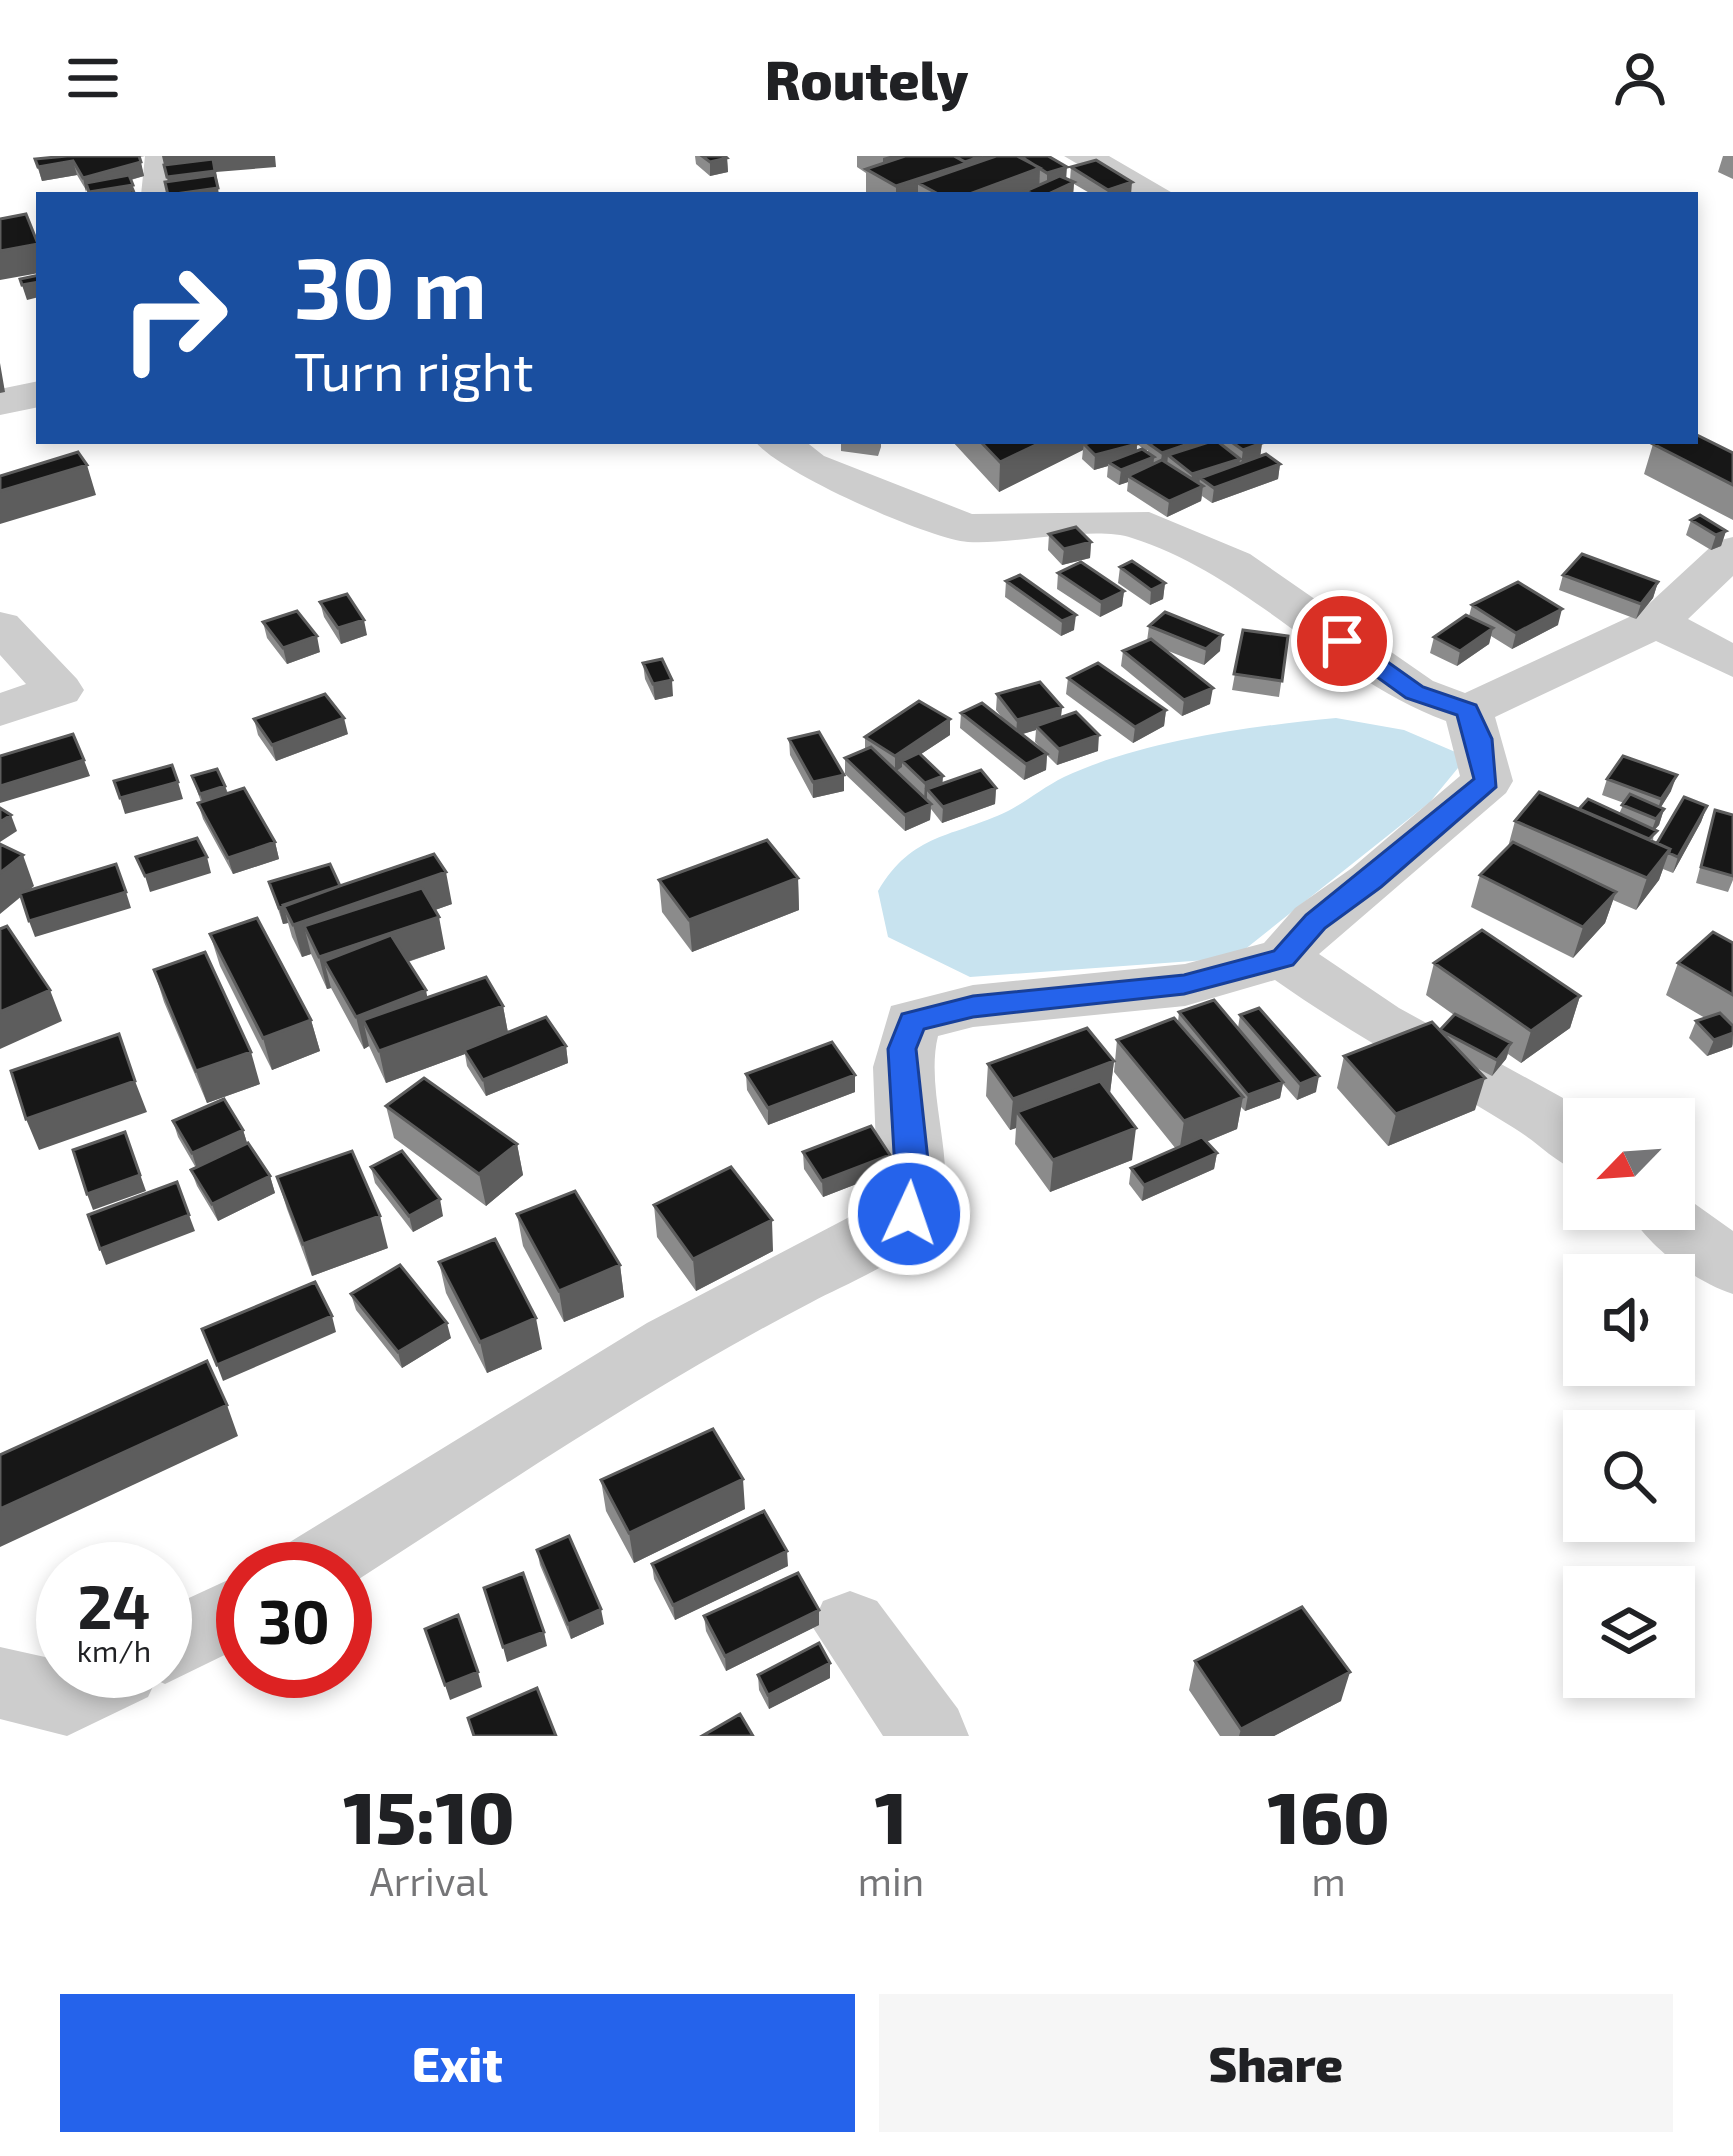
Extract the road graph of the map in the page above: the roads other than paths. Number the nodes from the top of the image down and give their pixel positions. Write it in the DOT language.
graph roads {
  1 [pos="163,156"];
  2 [pos="1082,156"];
  3 [pos="159,192"];
  4 [pos="1152,192"];
  5 [pos="36,395"];
  6 [pos="0,402"];
  7 [pos="781,444"];
  8 [pos="1733,551"];
  9 [pos="1657,622"];
  10 [pos="0,626"];
  11 [pos="1733,662"];
  12 [pos="0,710"];
  13 [pos="1467,711"];
  14 [pos="1284,958"];
  15 [pos="1563,1131"];
  16 [pos="1685,1230"];
  17 [pos="1733,1268"];
  18 [pos="354,1542"];
  19 [pos="850,1626"];
  20 [pos="0,1683"];
  21 [pos="36,1692"];
  22 [pos="930,1736"];
  1 -- 3 [label="street"];
  2 -- 4 [label="street"];
  5 -- 6 [label="street"];
  7 -- 13 [label="street"];
  8 -- 9 [label="street"];
  9 -- 11 [label="street"];
  9 -- 13 [label="street"];
  10 -- 12 [label="street"];
  13 -- 14 [label="street"];
  14 -- 15 [label="street"];
  14 -- 18 [label="street"];
  16 -- 17 [label="street"];
  19 -- 22 [label="street"];
  20 -- 21 [label="street"];
}
